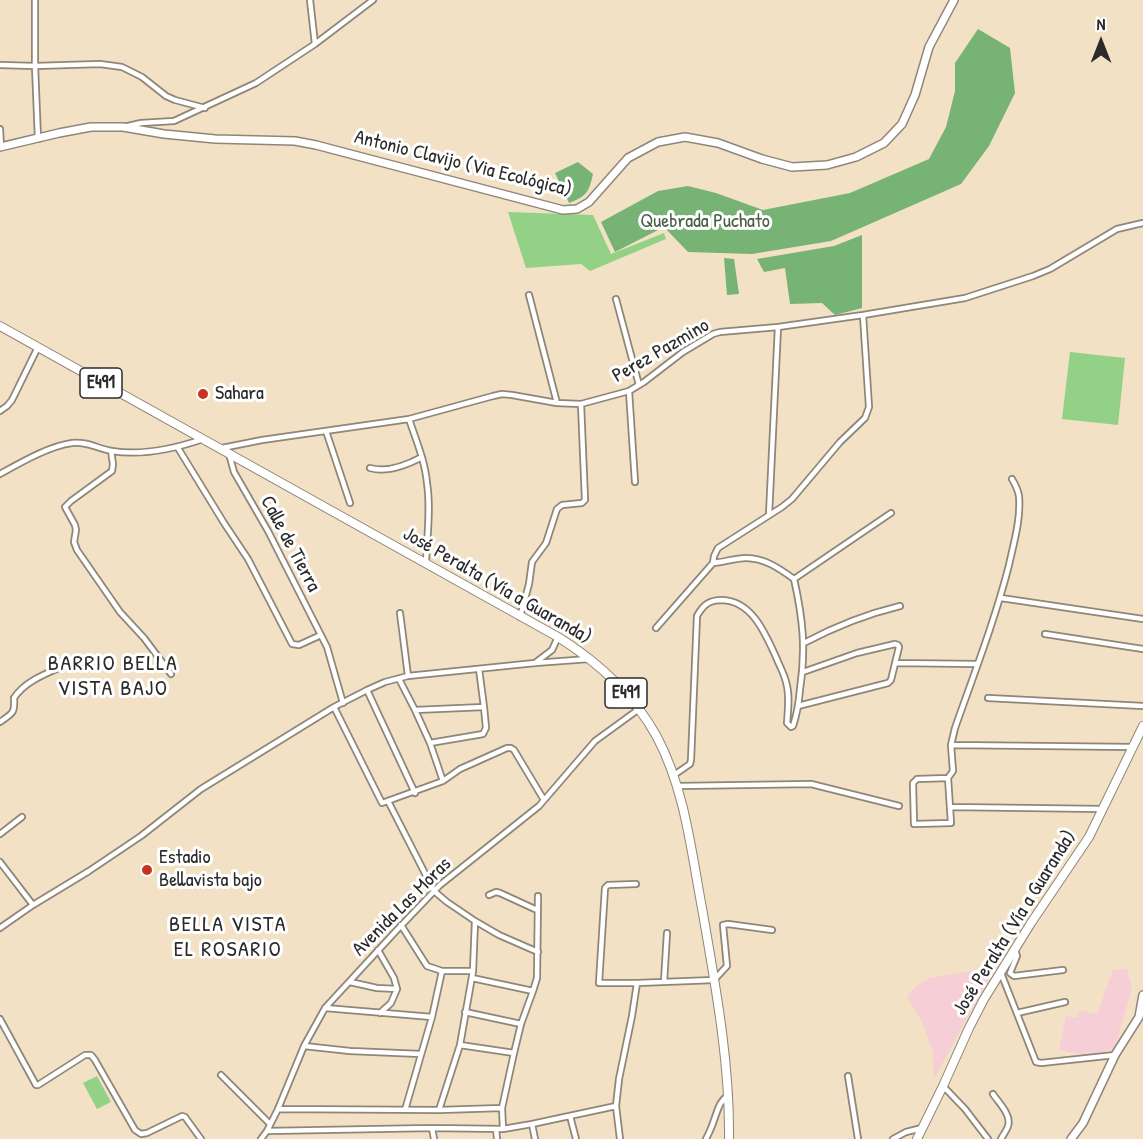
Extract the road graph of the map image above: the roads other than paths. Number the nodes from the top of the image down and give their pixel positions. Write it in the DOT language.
graph roads {
  1 [pos="35,0"];
  2 [pos="309,0"];
  3 [pos="373,0"];
  4 [pos="954,0"];
  5 [pos="315,44"];
  6 [pos="0,65"];
  7 [pos="35,66"];
  8 [pos="205,108"];
  9 [pos="123,127"];
  10 [pos="0,129"];
  11 [pos="38,139"];
  12 [pos="0,147"];
  13 [pos="1143,223"];
  14 [pos="529,295"];
  15 [pos="616,299"];
  16 [pos="863,315"];
  17 [pos="0,326"];
  18 [pos="778,327"];
  19 [pos="38,347"];
  20 [pos="639,385"];
  21 [pos="629,391"];
  22 [pos="557,403"];
  23 [pos="581,404"];
  24 [pos="0,411"];
  25 [pos="409,419"];
  26 [pos="326,431"];
  27 [pos="203,439"];
  28 [pos="178,448"];
  29 [pos="219,448"];
  30 [pos="111,451"];
  31 [pos="229,454"];
  32 [pos="422,457"];
  33 [pos="370,468"];
  34 [pos="0,474"];
  35 [pos="1012,478"];
  36 [pos="635,482"];
  37 [pos="350,503"];
  38 [pos="891,513"];
  39 [pos="769,515"];
  40 [pos="713,563"];
  41 [pos="426,564"];
  42 [pos="794,579"];
  43 [pos="1000,598"];
  44 [pos="900,606"];
  45 [pos="400,613"];
  46 [pos="520,617"];
  47 [pos="1143,619"];
  48 [pos="656,628"];
  49 [pos="1045,634"];
  50 [pos="321,635"];
  51 [pos="558,637"];
  52 [pos="804,643"];
  53 [pos="1143,649"];
  54 [pos="592,659"];
  55 [pos="73,662"];
  56 [pos="535,663"];
  57 [pos="895,663"];
  58 [pos="977,664"];
  59 [pos="479,669"];
  60 [pos="803,672"];
  61 [pos="171,674"];
  62 [pos="408,676"];
  63 [pos="399,679"];
  64 [pos="367,690"];
  65 [pos="988,698"];
  66 [pos="343,703"];
  67 [pos="798,706"];
  68 [pos="1143,706"];
  69 [pos="334,707"];
  70 [pos="484,707"];
  71 [pos="415,710"];
  72 [pos="639,710"];
  73 [pos="0,722"];
  74 [pos="1143,726"];
  75 [pos="430,743"];
  76 [pos="951,746"];
  77 [pos="1133,747"];
  78 [pos="674,775"];
  79 [pos="948,778"];
  80 [pos="443,781"];
  81 [pos="678,786"];
  82 [pos="415,793"];
  83 [pos="544,800"];
  84 [pos="388,801"];
  85 [pos="899,806"];
  86 [pos="951,807"];
  87 [pos="1103,809"];
  88 [pos="22,817"];
  89 [pos="0,834"];
  90 [pos="0,862"];
  91 [pos="636,884"];
  92 [pos="434,891"];
  93 [pos="489,895"];
  94 [pos="538,896"];
  95 [pos="33,905"];
  96 [pos="537,910"];
  97 [pos="476,921"];
  98 [pos="401,925"];
  99 [pos="0,928"];
  100 [pos="772,930"];
  101 [pos="667,933"];
  102 [pos="1015,950"];
  103 [pos="378,951"];
  104 [pos="538,952"];
  105 [pos="1062,970"];
  106 [pos="442,971"];
  107 [pos="473,971"];
  108 [pos="1001,974"];
  109 [pos="472,978"];
  110 [pos="714,980"];
  111 [pos="350,982"];
  112 [pos="664,982"];
  113 [pos="638,983"];
  114 [pos="397,989"];
  115 [pos="533,991"];
  116 [pos="1143,995"];
  117 [pos="1065,1002"];
  118 [pos="325,1008"];
  119 [pos="465,1012"];
  120 [pos="380,1013"];
  121 [pos="1017,1013"];
  122 [pos="432,1017"];
  123 [pos="0,1019"];
  124 [pos="521,1024"];
  125 [pos="460,1045"];
  126 [pos="304,1046"];
  127 [pos="421,1053"];
  128 [pos="514,1053"];
  129 [pos="1115,1055"];
  130 [pos="221,1075"];
  131 [pos="848,1076"];
  132 [pos="943,1086"];
  133 [pos="993,1094"];
  134 [pos="729,1095"];
  135 [pos="616,1106"];
  136 [pos="502,1108"];
  137 [pos="278,1109"];
  138 [pos="405,1110"];
  139 [pos="439,1110"];
  140 [pos="570,1116"];
  141 [pos="270,1124"];
  142 [pos="532,1125"];
  143 [pos="432,1128"];
  144 [pos="922,1128"];
  145 [pos="496,1129"];
  146 [pos="503,1129"];
  147 [pos="267,1131"];
  148 [pos="201,1139"];
  149 [pos="261,1139"];
  150 [pos="434,1139"];
  151 [pos="497,1139"];
  152 [pos="535,1139"];
  153 [pos="576,1139"];
  154 [pos="620,1139"];
  155 [pos="706,1139"];
  156 [pos="729,1139"];
  157 [pos="858,1139"];
  158 [pos="893,1139"];
  159 [pos="917,1139"];
  160 [pos="988,1139"];
  161 [pos="1001,1139"];
  162 [pos="1071,1139"];
  1 -- 7 [label="street"];
  2 -- 5 [label="street"];
  3 -- 5 [label="street"];
  4 -- 9 [label="main road, Antonio Clavijo (Via Ecológica)"];
  5 -- 8 [label="street"];
  6 -- 7 [label="street"];
  7 -- 8 [label="street"];
  7 -- 11 [label="street"];
  8 -- 9 [label="street"];
  9 -- 11 [label="main road"];
  10 -- 12 [label="street"];
  11 -- 12 [label="main road"];
  13 -- 16 [label="street, Perez Pazmino"];
  14 -- 22 [label="street"];
  15 -- 20 [label="street"];
  16 -- 18 [label="street, Perez Pazmino"];
  16 -- 39 [label="street"];
  17 -- 19 [label="highway, José Peralta (Vía a Guaranda) / E491"];
  18 -- 20 [label="street, Perez Pazmino"];
  18 -- 39 [label="street"];
  19 -- 24 [label="street"];
  19 -- 27 [label="highway, José Peralta (Vía a Guaranda) / E491"];
  20 -- 21 [label="street, Perez Pazmino"];
  21 -- 23 [label="street, Perez Pazmino"];
  21 -- 36 [label="street"];
  22 -- 23 [label="street, Perez Pazmino"];
  22 -- 25 [label="street, Perez Pazmino"];
  23 -- 46 [label="street"];
  25 -- 26 [label="street, Perez Pazmino"];
  25 -- 32 [label="street"];
  26 -- 29 [label="street, Perez Pazmino"];
  26 -- 37 [label="street"];
  27 -- 28 [label="street"];
  27 -- 29 [label="highway, José Peralta (Vía a Guaranda) / E491"];
  28 -- 30 [label="street"];
  28 -- 50 [label="street"];
  29 -- 31 [label="highway, José Peralta (Vía a Guaranda) / E491"];
  30 -- 34 [label="street"];
  30 -- 61 [label="street"];
  31 -- 41 [label="highway, José Peralta (Vía a Guaranda) / E491"];
  31 -- 50 [label="street, Calle de Tierra"];
  32 -- 33 [label="street"];
  32 -- 41 [label="street"];
  35 -- 43 [label="street"];
  38 -- 42 [label="street"];
  39 -- 40 [label="street"];
  40 -- 42 [label="street"];
  40 -- 48 [label="street"];
  41 -- 46 [label="highway, José Peralta (Vía a Guaranda) / E491"];
  42 -- 52 [label="street"];
  43 -- 47 [label="street"];
  43 -- 58 [label="street"];
  44 -- 52 [label="street"];
  45 -- 62 [label="street"];
  46 -- 51 [label="highway, José Peralta (Vía a Guaranda) / E491"];
  49 -- 53 [label="street"];
  50 -- 66 [label="street, Calle de Tierra"];
  51 -- 54 [label="highway, José Peralta (Vía a Guaranda) / E491"];
  51 -- 56 [label="street"];
  52 -- 60 [label="street"];
  54 -- 56 [label="street"];
  54 -- 72 [label="highway, José Peralta (Vía a Guaranda) / E491"];
  55 -- 73 [label="street"];
  56 -- 59 [label="street"];
  57 -- 58 [label="street"];
  57 -- 60 [label="street"];
  57 -- 67 [label="street"];
  58 -- 76 [label="street"];
  59 -- 62 [label="street"];
  59 -- 70 [label="street"];
  60 -- 67 [label="street"];
  62 -- 63 [label="street"];
  63 -- 64 [label="street"];
  63 -- 71 [label="street"];
  64 -- 66 [label="street"];
  64 -- 82 [label="street"];
  65 -- 68 [label="street"];
  66 -- 69 [label="street"];
  67 -- 78 [label="street"];
  69 -- 84 [label="street"];
  69 -- 95 [label="street"];
  70 -- 71 [label="street"];
  70 -- 75 [label="street"];
  71 -- 75 [label="street"];
  72 -- 78 [label="highway, José Peralta (Vía a Guaranda) / E491"];
  72 -- 83 [label="street, Avenida Las Moras"];
  74 -- 77 [label="highway, José Peralta (Vía a Guaranda)"];
  75 -- 80 [label="street"];
  76 -- 77 [label="street"];
  76 -- 79 [label="street"];
  77 -- 87 [label="highway, José Peralta (Vía a Guaranda)"];
  78 -- 81 [label="highway, José Peralta (Vía a Guaranda) / E491"];
  79 -- 86 [label="street"];
  79 -- 86 [label="street"];
  80 -- 82 [label="street"];
  80 -- 83 [label="street"];
  81 -- 85 [label="street"];
  81 -- 110 [label="highway, José Peralta (Vía a Guaranda) / E491"];
  82 -- 84 [label="street"];
  83 -- 92 [label="street, Avenida Las Moras"];
  84 -- 92 [label="street"];
  86 -- 87 [label="street"];
  87 -- 102 [label="highway, José Peralta (Vía a Guaranda)"];
  88 -- 89 [label="street"];
  90 -- 95 [label="street"];
  91 -- 113 [label="street"];
  92 -- 97 [label="street"];
  92 -- 98 [label="street, Avenida Las Moras"];
  93 -- 96 [label="street"];
  94 -- 96 [label="street"];
  95 -- 99 [label="street"];
  96 -- 104 [label="street"];
  97 -- 104 [label="street"];
  97 -- 107 [label="street"];
  98 -- 103 [label="street, Avenida Las Moras"];
  98 -- 106 [label="street"];
  100 -- 110 [label="street"];
  101 -- 112 [label="street"];
  102 -- 105 [label="street"];
  102 -- 108 [label="highway, José Peralta (Vía a Guaranda)"];
  103 -- 111 [label="street, Avenida Las Moras"];
  103 -- 114 [label="street"];
  104 -- 115 [label="street"];
  106 -- 107 [label="street"];
  106 -- 122 [label="street"];
  107 -- 109 [label="street"];
  108 -- 121 [label="street"];
  108 -- 132 [label="highway, José Peralta (Vía a Guaranda)"];
  109 -- 115 [label="street"];
  109 -- 119 [label="street"];
  110 -- 112 [label="street"];
  110 -- 134 [label="highway, José Peralta (Vía a Guaranda) / E491"];
  111 -- 114 [label="street"];
  111 -- 118 [label="street, Avenida Las Moras"];
  112 -- 113 [label="street"];
  113 -- 135 [label="street"];
  114 -- 120 [label="street"];
  115 -- 124 [label="street"];
  116 -- 129 [label="main road"];
  117 -- 121 [label="street"];
  118 -- 120 [label="street"];
  118 -- 126 [label="street, Avenida Las Moras"];
  119 -- 124 [label="street"];
  119 -- 125 [label="street"];
  120 -- 122 [label="street"];
  121 -- 129 [label="street"];
  122 -- 127 [label="street"];
  123 -- 148 [label="street"];
  124 -- 128 [label="street"];
  125 -- 128 [label="street"];
  125 -- 139 [label="street"];
  126 -- 127 [label="street"];
  126 -- 137 [label="street, Avenida Las Moras"];
  127 -- 138 [label="street"];
  128 -- 136 [label="street"];
  129 -- 162 [label="main road"];
  130 -- 141 [label="street"];
  131 -- 157 [label="street"];
  132 -- 144 [label="highway, José Peralta (Vía a Guaranda)"];
  132 -- 160 [label="street"];
  133 -- 161 [label="street"];
  134 -- 155 [label="street"];
  134 -- 156 [label="highway, José Peralta (Vía a Guaranda) / E491"];
  135 -- 140 [label="street"];
  135 -- 154 [label="street"];
  136 -- 139 [label="street"];
  136 -- 146 [label="street"];
  137 -- 138 [label="street"];
  137 -- 141 [label="street, Avenida Las Moras"];
  138 -- 139 [label="street"];
  140 -- 142 [label="street"];
  140 -- 153 [label="street"];
  141 -- 147 [label="street, Avenida Las Moras"];
  142 -- 146 [label="street"];
  142 -- 152 [label="street"];
  143 -- 145 [label="street"];
  143 -- 147 [label="street"];
  143 -- 150 [label="street"];
  144 -- 158 [label="street"];
  144 -- 159 [label="highway, José Peralta (Vía a Guaranda)"];
  145 -- 146 [label="street"];
  145 -- 151 [label="street"];
  147 -- 149 [label="street, Avenida Las Moras"];
}
